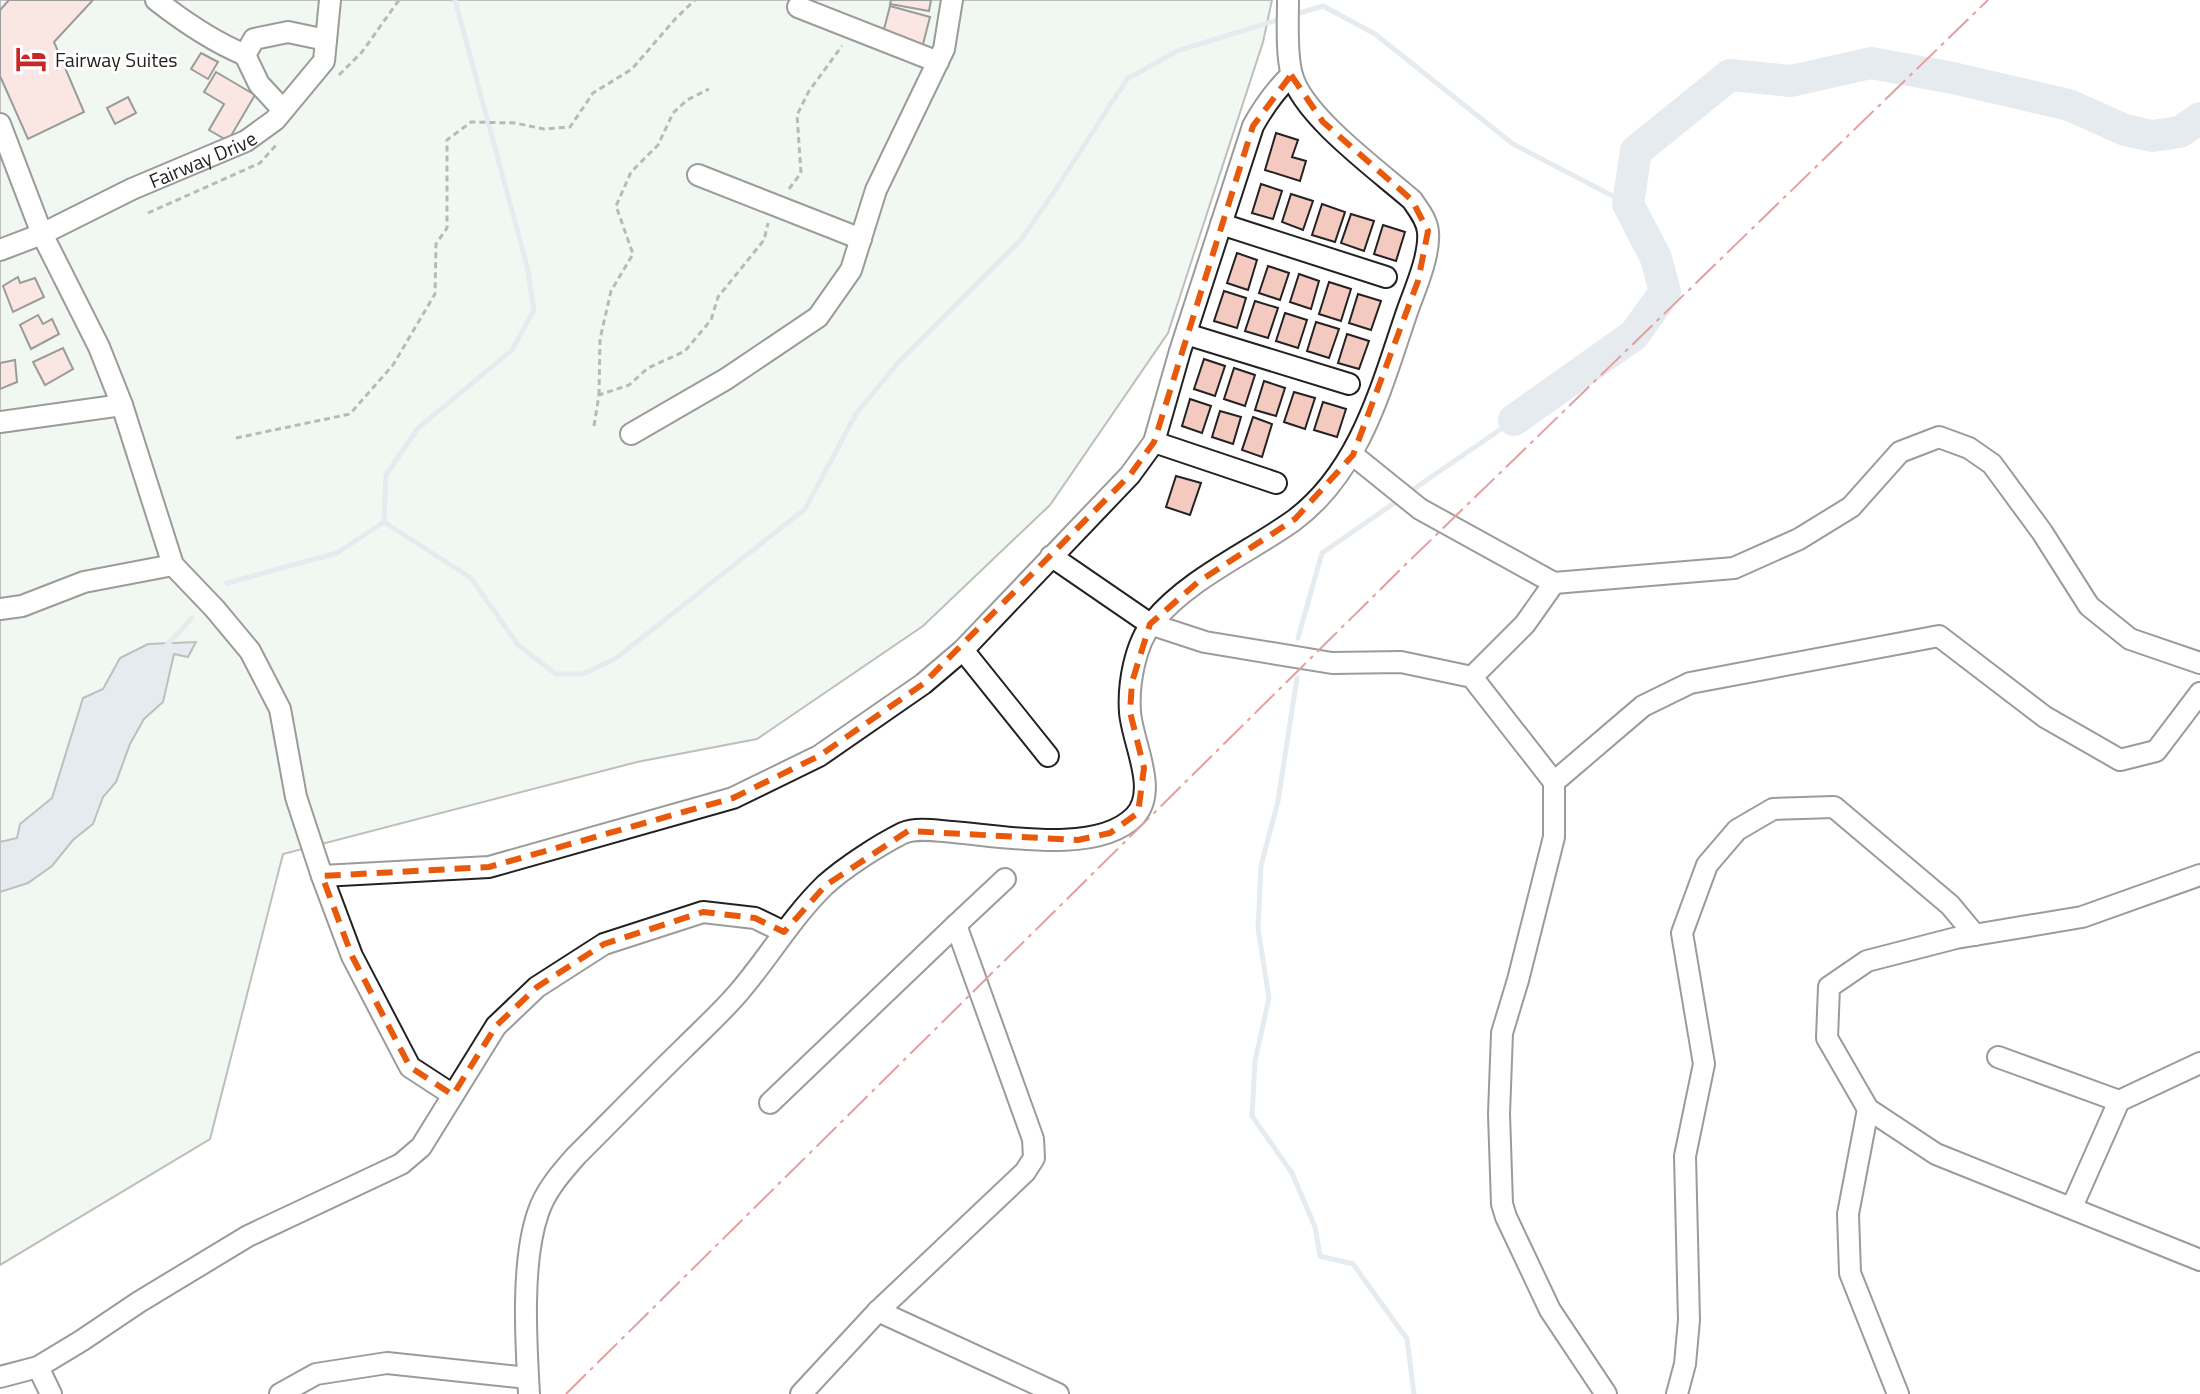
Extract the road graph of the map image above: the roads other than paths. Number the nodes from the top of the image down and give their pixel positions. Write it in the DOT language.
graph roads {
  1 [pos="156,0"];
  2 [pos="330,0"];
  3 [pos="952,0"];
  4 [pos="1288,0"];
  5 [pos="798,7"];
  6 [pos="326,40"];
  7 [pos="245,55"];
  8 [pos="938,62"];
  9 [pos="1291,75"];
  10 [pos="283,110"];
  11 [pos="0,124"];
  12 [pos="698,175"];
  13 [pos="1221,224"];
  14 [pos="42,234"];
  15 [pos="861,239"];
  16 [pos="0,250"];
  17 [pos="1386,277"];
  18 [pos="1186,334"];
  19 [pos="1349,384"];
  20 [pos="122,405"];
  21 [pos="0,422"];
  22 [pos="631,434"];
  23 [pos="1154,442"];
  24 [pos="1353,455"];
  25 [pos="1276,483"];
  26 [pos="1051,556"];
  27 [pos="173,565"];
  28 [pos="1554,583"];
  29 [pos="0,609"];
  30 [pos="1150,624"];
  31 [pos="963,650"];
  32 [pos="2200,663"];
  33 [pos="1472,677"];
  34 [pos="2200,693"];
  35 [pos="1048,756"];
  36 [pos="1554,782"];
  37 [pos="2200,875"];
  38 [pos="322,876"];
  39 [pos="1005,879"];
  40 [pos="956,925"];
  41 [pos="784,932"];
  42 [pos="1975,935"];
  43 [pos="1998,1057"];
  44 [pos="2200,1063"];
  45 [pos="453,1095"];
  46 [pos="2119,1101"];
  47 [pos="770,1103"];
  48 [pos="1868,1109"];
  49 [pos="2072,1207"];
  50 [pos="2200,1260"];
  51 [pos="878,1311"];
  52 [pos="38,1367"];
  53 [pos="0,1377"];
  54 [pos="529,1386"];
  55 [pos="51,1394"];
  56 [pos="280,1394"];
  57 [pos="801,1394"];
  58 [pos="1058,1394"];
  59 [pos="1606,1394"];
  60 [pos="1677,1394"];
  61 [pos="1898,1394"];
  1 -- 7 [label="street"];
  2 -- 6 [label="street, Fairway Drive"];
  3 -- 8 [label="street"];
  4 -- 9 [label="street"];
  5 -- 8 [label="street"];
  6 -- 7 [label="street"];
  6 -- 10 [label="street, Fairway Drive"];
  7 -- 10 [label="street"];
  8 -- 15 [label="street"];
  9 -- 13 [label="street"];
  9 -- 24 [label="street"];
  10 -- 14 [label="street, Fairway Drive"];
  11 -- 14 [label="street"];
  12 -- 15 [label="street"];
  13 -- 17 [label="street"];
  13 -- 18 [label="street"];
  14 -- 16 [label="street, Fairway Drive"];
  14 -- 20 [label="street"];
  15 -- 22 [label="street"];
  18 -- 19 [label="street"];
  18 -- 23 [label="street"];
  20 -- 21 [label="street"];
  20 -- 27 [label="street"];
  23 -- 25 [label="street"];
  23 -- 26 [label="street"];
  24 -- 28 [label="street"];
  24 -- 30 [label="street"];
  26 -- 30 [label="street"];
  26 -- 31 [label="street"];
  27 -- 29 [label="street"];
  27 -- 38 [label="street"];
  28 -- 32 [label="street"];
  28 -- 33 [label="street"];
  30 -- 33 [label="street"];
  30 -- 41 [label="street"];
  31 -- 35 [label="street"];
  31 -- 38 [label="street"];
  33 -- 36 [label="street"];
  34 -- 36 [label="street"];
  36 -- 59 [label="street"];
  37 -- 42 [label="street"];
  38 -- 45 [label="street"];
  39 -- 40 [label="street"];
  40 -- 47 [label="street"];
  40 -- 51 [label="street"];
  41 -- 45 [label="street"];
  41 -- 54 [label="street"];
  42 -- 48 [label="street"];
  42 -- 60 [label="street"];
  43 -- 46 [label="street"];
  44 -- 46 [label="street"];
  45 -- 52 [label="street"];
  46 -- 49 [label="street"];
  48 -- 49 [label="street"];
  48 -- 61 [label="street"];
  49 -- 50 [label="street"];
  51 -- 57 [label="street"];
  51 -- 58 [label="street"];
  52 -- 53 [label="street"];
  52 -- 55 [label="street"];
  54 -- 56 [label="street"];
}
